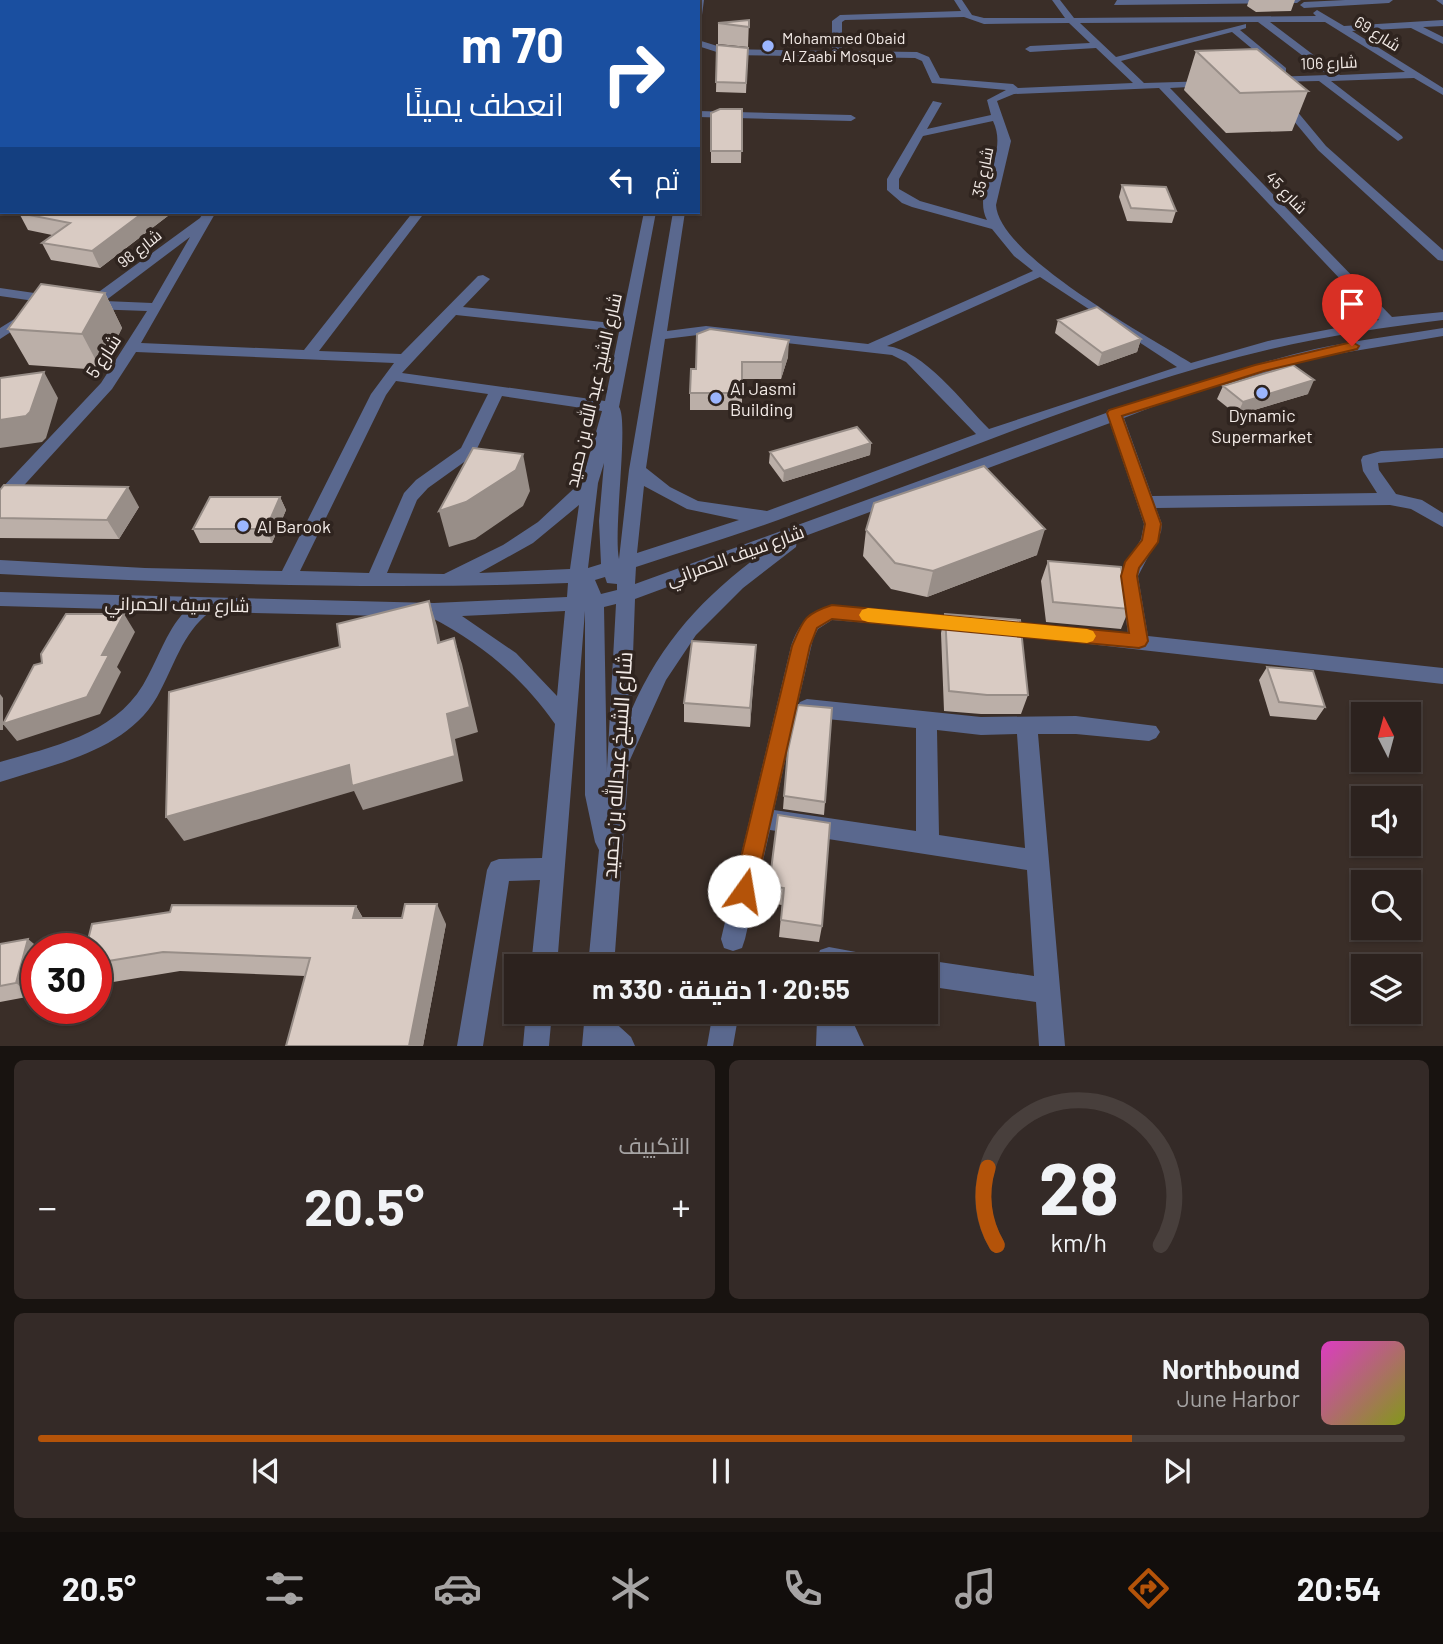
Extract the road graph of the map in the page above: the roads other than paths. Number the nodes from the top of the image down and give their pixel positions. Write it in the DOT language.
graph roads {
  1 [pos="958,0"];
  2 [pos="1056,0"];
  3 [pos="1389,0"];
  4 [pos="1370,1"];
  5 [pos="1299,2"];
  6 [pos="1117,3"];
  7 [pos="965,14"];
  8 [pos="1325,19"];
  9 [pos="1262,20"];
  10 [pos="1072,21"];
  11 [pos="1443,23"];
  12 [pos="1413,25"];
  13 [pos="1234,29"];
  14 [pos="1341,29"];
  15 [pos="1443,41"];
  16 [pos="1179,43"];
  17 [pos="700,44"];
  18 [pos="1098,45"];
  19 [pos="1030,49"];
  20 [pos="1188,51"];
  21 [pos="837,54"];
  22 [pos="1115,60"];
  23 [pos="1214,74"];
  24 [pos="1417,77"];
  25 [pos="1443,77"];
  26 [pos="1338,78"];
  27 [pos="1293,79"];
  28 [pos="1321,79"];
  29 [pos="1141,85"];
  30 [pos="1162,85"];
  31 [pos="1042,90"];
  32 [pos="1443,92"];
  33 [pos="937,103"];
  34 [pos="700,114"];
  35 [pos="998,117"];
  36 [pos="851,118"];
  37 [pos="919,134"];
  38 [pos="1398,138"];
  39 [pos="206,214"];
  40 [pos="206,214"];
  41 [pos="417,214"];
  42 [pos="650,214"];
  43 [pos="679,214"];
  44 [pos="994,226"];
  45 [pos="1443,257"];
  46 [pos="1041,272"];
  47 [pos="483,279"];
  48 [pos="0,292"];
  49 [pos="49,299"];
  50 [pos="92,305"];
  51 [pos="156,307"];
  52 [pos="452,310"];
  53 [pos="662,312"];
  54 [pos="1443,316"];
  55 [pos="1389,322"];
  56 [pos="627,329"];
  57 [pos="706,330"];
  58 [pos="0,335"];
  59 [pos="1441,335"];
  60 [pos="658,337"];
  61 [pos="132,348"];
  62 [pos="869,348"];
  63 [pos="308,355"];
  64 [pos="405,359"];
  65 [pos="1188,368"];
  66 [pos="391,376"];
  67 [pos="497,391"];
  68 [pos="612,402"];
  69 [pos="1114,413"];
  70 [pos="987,436"];
  71 [pos="1443,453"];
  72 [pos="637,470"];
  73 [pos="590,483"];
  74 [pos="1390,499"];
  75 [pos="0,501"];
  76 [pos="1146,502"];
  77 [pos="788,510"];
  78 [pos="1443,521"];
  79 [pos="807,529"];
  80 [pos="0,567"];
  81 [pos="619,568"];
  82 [pos="578,577"];
  83 [pos="287,579"];
  84 [pos="375,580"];
  85 [pos="438,581"];
  86 [pos="627,594"];
  87 [pos="0,599"];
  88 [pos="208,604"];
  89 [pos="585,605"];
  90 [pos="434,610"];
  91 [pos="1139,641"];
  92 [pos="1443,676"];
  93 [pos="787,706"];
  94 [pos="926,722"];
  95 [pos="566,723"];
  96 [pos="1027,726"];
  97 [pos="1149,732"];
  98 [pos="618,768"];
  99 [pos="0,772"];
  100 [pos="761,818"];
  101 [pos="928,844"];
  102 [pos="609,855"];
  103 [pos="1039,861"];
  104 [pos="554,869"];
  105 [pos="733,939"];
  106 [pos="545,954"];
  107 [pos="602,954"];
  108 [pos="938,976"];
  109 [pos="1047,991"];
  110 [pos="538,1024"];
  111 [pos="724,1024"];
  112 [pos="829,1024"];
  113 [pos="837,1024"];
  114 [pos="596,1027"];
  115 [pos="470,1045"];
  116 [pos="536,1045"];
  117 [pos="622,1045"];
  118 [pos="720,1045"];
  119 [pos="828,1045"];
  120 [pos="851,1045"];
  121 [pos="1052,1045"];
  1 -- 7 [label="street"];
  2 -- 10 [label="street"];
  3 -- 4 [label="street"];
  4 -- 5 [label="street"];
  5 -- 6 [label="street"];
  5 -- 8 [label="street, شارع 69"];
  7 -- 10 [label="street"];
  7 -- 21 [label="street"];
  8 -- 9 [label="street"];
  8 -- 14 [label="street, شارع 69"];
  9 -- 10 [label="street"];
  9 -- 13 [label="street"];
  9 -- 26 [label="street"];
  10 -- 18 [label="street"];
  11 -- 12 [label="street"];
  12 -- 14 [label="street"];
  12 -- 15 [label="street"];
  13 -- 16 [label="street"];
  13 -- 27 [label="street"];
  14 -- 24 [label="street, شارع 69"];
  16 -- 20 [label="street"];
  16 -- 22 [label="street"];
  17 -- 21 [label="street"];
  18 -- 19 [label="street"];
  18 -- 22 [label="street"];
  21 -- 31 [label="street"];
  22 -- 29 [label="street"];
  23 -- 30 [label="street"];
  24 -- 25 [label="street, شارع 106"];
  24 -- 26 [label="street, شارع 106"];
  24 -- 32 [label="street, شارع 69"];
  26 -- 28 [label="street, شارع 106"];
  27 -- 28 [label="street, شارع 106"];
  27 -- 45 [label="street, شارع 106"];
  28 -- 38 [label="street"];
  29 -- 30 [label="street, شارع 35"];
  29 -- 31 [label="street, شارع 35"];
  30 -- 55 [label="street, شارع 45"];
  31 -- 35 [label="street, شارع 35"];
  33 -- 37 [label="street"];
  34 -- 36 [label="street"];
  35 -- 37 [label="street"];
  35 -- 44 [label="street, شارع 35"];
  37 -- 44 [label="street"];
  39 -- 50 [label="street, شارع 98"];
  40 -- 51 [label="street, شارع 5"];
  41 -- 63 [label="street"];
  42 -- 56 [label="street, شارع الشيخ عبد الله بن حميد"];
  43 -- 53 [label="street"];
  44 -- 46 [label="street"];
  46 -- 62 [label="street"];
  46 -- 65 [label="street"];
  47 -- 52 [label="street"];
  48 -- 49 [label="street"];
  49 -- 50 [label="street"];
  49 -- 58 [label="street"];
  50 -- 51 [label="street"];
  51 -- 61 [label="street, شارع 5"];
  52 -- 56 [label="street"];
  52 -- 64 [label="street"];
  53 -- 57 [label="street"];
  53 -- 60 [label="street"];
  54 -- 55 [label="street, شارع سيف الحمراني"];
  55 -- 65 [label="street, شارع سيف الحمراني"];
  56 -- 68 [label="street, شارع الشيخ عبد الله بن حميد"];
  57 -- 60 [label="street"];
  57 -- 62 [label="street"];
  59 -- 69 [label="street, شارع سيف الحمراني"];
  60 -- 72 [label="street"];
  61 -- 63 [label="street"];
  61 -- 75 [label="street, شارع 5"];
  62 -- 70 [label="street"];
  63 -- 64 [label="street"];
  64 -- 66 [label="street"];
  65 -- 70 [label="street, شارع سيف الحمراني"];
  66 -- 67 [label="street"];
  66 -- 83 [label="street"];
  67 -- 68 [label="street"];
  67 -- 84 [label="street"];
  68 -- 73 [label="street, شارع الشيخ عبد الله بن حميد"];
  68 -- 81 [label="street"];
  69 -- 76 [label="street"];
  69 -- 79 [label="street, شارع سيف الحمراني"];
  70 -- 77 [label="street, شارع سيف الحمراني"];
  71 -- 74 [label="street"];
  72 -- 77 [label="street"];
  72 -- 81 [label="street"];
  73 -- 82 [label="street, شارع الشيخ عبد الله بن حميد"];
  73 -- 85 [label="street"];
  74 -- 76 [label="street"];
  74 -- 78 [label="street"];
  76 -- 91 [label="street"];
  77 -- 81 [label="street, شارع سيف الحمراني"];
  79 -- 86 [label="street, شارع سيف الحمراني"];
  79 -- 98 [label="street"];
  80 -- 83 [label="street, شارع سيف الحمراني"];
  81 -- 82 [label="street, شارع سيف الحمراني"];
  81 -- 86 [label="street, شارع الشيخ عبدالله بن حميد"];
  82 -- 85 [label="street, شارع سيف الحمراني"];
  82 -- 89 [label="street"];
  83 -- 84 [label="street, شارع سيف الحمراني"];
  84 -- 85 [label="street, شارع سيف الحمراني"];
  86 -- 89 [label="street, شارع سيف الحمراني"];
  86 -- 98 [label="street, شارع الشيخ عبدالله بن حميد"];
  87 -- 88 [label="street, شارع سيف الحمراني"];
  88 -- 90 [label="street, شارع سيف الحمراني"];
  88 -- 99 [label="street"];
  89 -- 90 [label="street, شارع سيف الحمراني"];
  89 -- 95 [label="street"];
  89 -- 102 [label="street"];
  90 -- 95 [label="street"];
  91 -- 92 [label="street"];
  91 -- 93 [label="street"];
  93 -- 94 [label="street"];
  93 -- 100 [label="street"];
  94 -- 96 [label="street"];
  94 -- 101 [label="street"];
  95 -- 104 [label="street"];
  96 -- 97 [label="street"];
  96 -- 103 [label="street"];
  98 -- 102 [label="street, شارع الشيخ عبدالله بن حميد"];
  100 -- 101 [label="street"];
  100 -- 105 [label="street"];
  101 -- 103 [label="street"];
  102 -- 107 [label="street, شارع الشيخ عبدالله بن حميد"];
  103 -- 109 [label="street"];
  104 -- 106 [label="street"];
  104 -- 115 [label="street"];
  108 -- 109 [label="street"];
  109 -- 121 [label="street"];
  110 -- 116 [label="street"];
  111 -- 118 [label="street"];
  112 -- 119 [label="street"];
  113 -- 120 [label="street"];
  114 -- 117 [label="street"];
}
